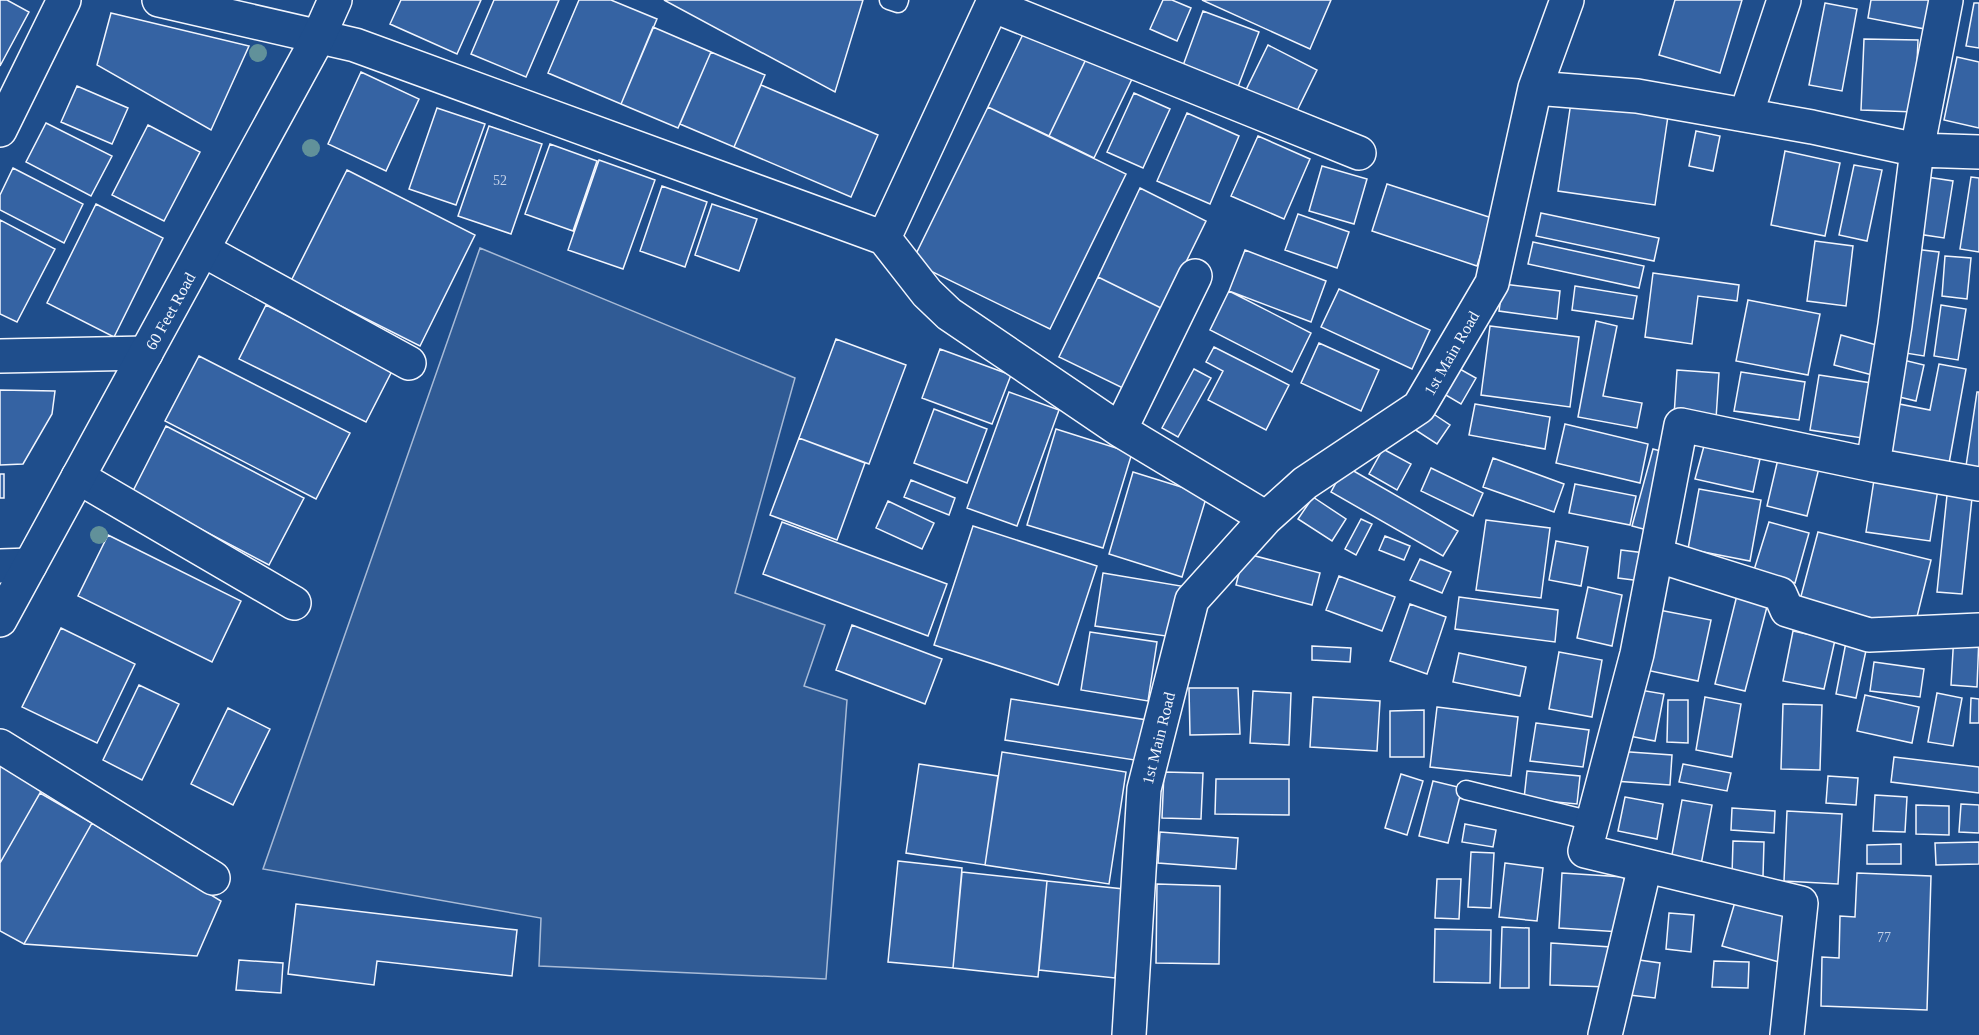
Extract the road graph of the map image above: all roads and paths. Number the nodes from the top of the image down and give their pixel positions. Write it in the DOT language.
graph roads {
  1 [pos="64,0"];
  2 [pos="159,0"];
  3 [pos="335,0"];
  4 [pos="889,0"];
  5 [pos="899,0"];
  6 [pos="1567,0"];
  7 [pos="1784,0"];
  8 [pos="1946,0"];
  9 [pos="318,38"];
  10 [pos="1535,88"];
  11 [pos="1746,115"];
  12 [pos="0,130"];
  13 [pos="1917,150"];
  14 [pos="1979,152"];
  15 [pos="1359,153"];
  16 [pos="884,238"];
  17 [pos="203,250"];
  18 [pos="1195,276"];
  19 [pos="146,353"];
  20 [pos="0,356"];
  21 [pos="410,363"];
  22 [pos="1120,430"];
  23 [pos="1873,465"];
  24 [pos="78,477"];
  25 [pos="1979,484"];
  26 [pos="1266,518"];
  27 [pos="1656,555"];
  28 [pos="15,565"];
  29 [pos="294,603"];
  30 [pos="0,620"];
  31 [pos="1979,630"];
  32 [pos="0,746"];
  33 [pos="1466,790"];
  34 [pos="1593,821"];
  35 [pos="1645,866"];
  36 [pos="213,878"];
  37 [pos="1129,1035"];
  38 [pos="1605,1035"];
  39 [pos="1787,1035"];
  1 -- 12 [label="street"];
  2 -- 9 [label="street"];
  3 -- 9 [label="street, 60 Feet Road"];
  4 -- 5 [label="lane"];
  6 -- 10 [label="street, 1st Main Road"];
  7 -- 11 [label="street"];
  8 -- 13 [label="street"];
  9 -- 16 [label="street"];
  9 -- 17 [label="street, 60 Feet Road"];
  10 -- 11 [label="street"];
  10 -- 26 [label="street, 1st Main Road"];
  11 -- 13 [label="street"];
  13 -- 14 [label="street"];
  13 -- 23 [label="street"];
  15 -- 16 [label="street"];
  16 -- 22 [label="street"];
  17 -- 19 [label="street, 60 Feet Road"];
  17 -- 21 [label="street"];
  18 -- 22 [label="street"];
  19 -- 20 [label="street"];
  19 -- 24 [label="street, 60 Feet Road"];
  22 -- 26 [label="street"];
  23 -- 25 [label="street"];
  23 -- 27 [label="street"];
  24 -- 28 [label="street, 60 Feet Road"];
  24 -- 29 [label="street"];
  26 -- 37 [label="street, 1st Main Road"];
  27 -- 31 [label="street"];
  27 -- 34 [label="street"];
  28 -- 30 [label="street, 60 Feet Road"];
  32 -- 36 [label="street"];
  33 -- 34 [label="lane"];
  34 -- 35 [label="street"];
  35 -- 38 [label="street"];
  35 -- 39 [label="street"];
}
